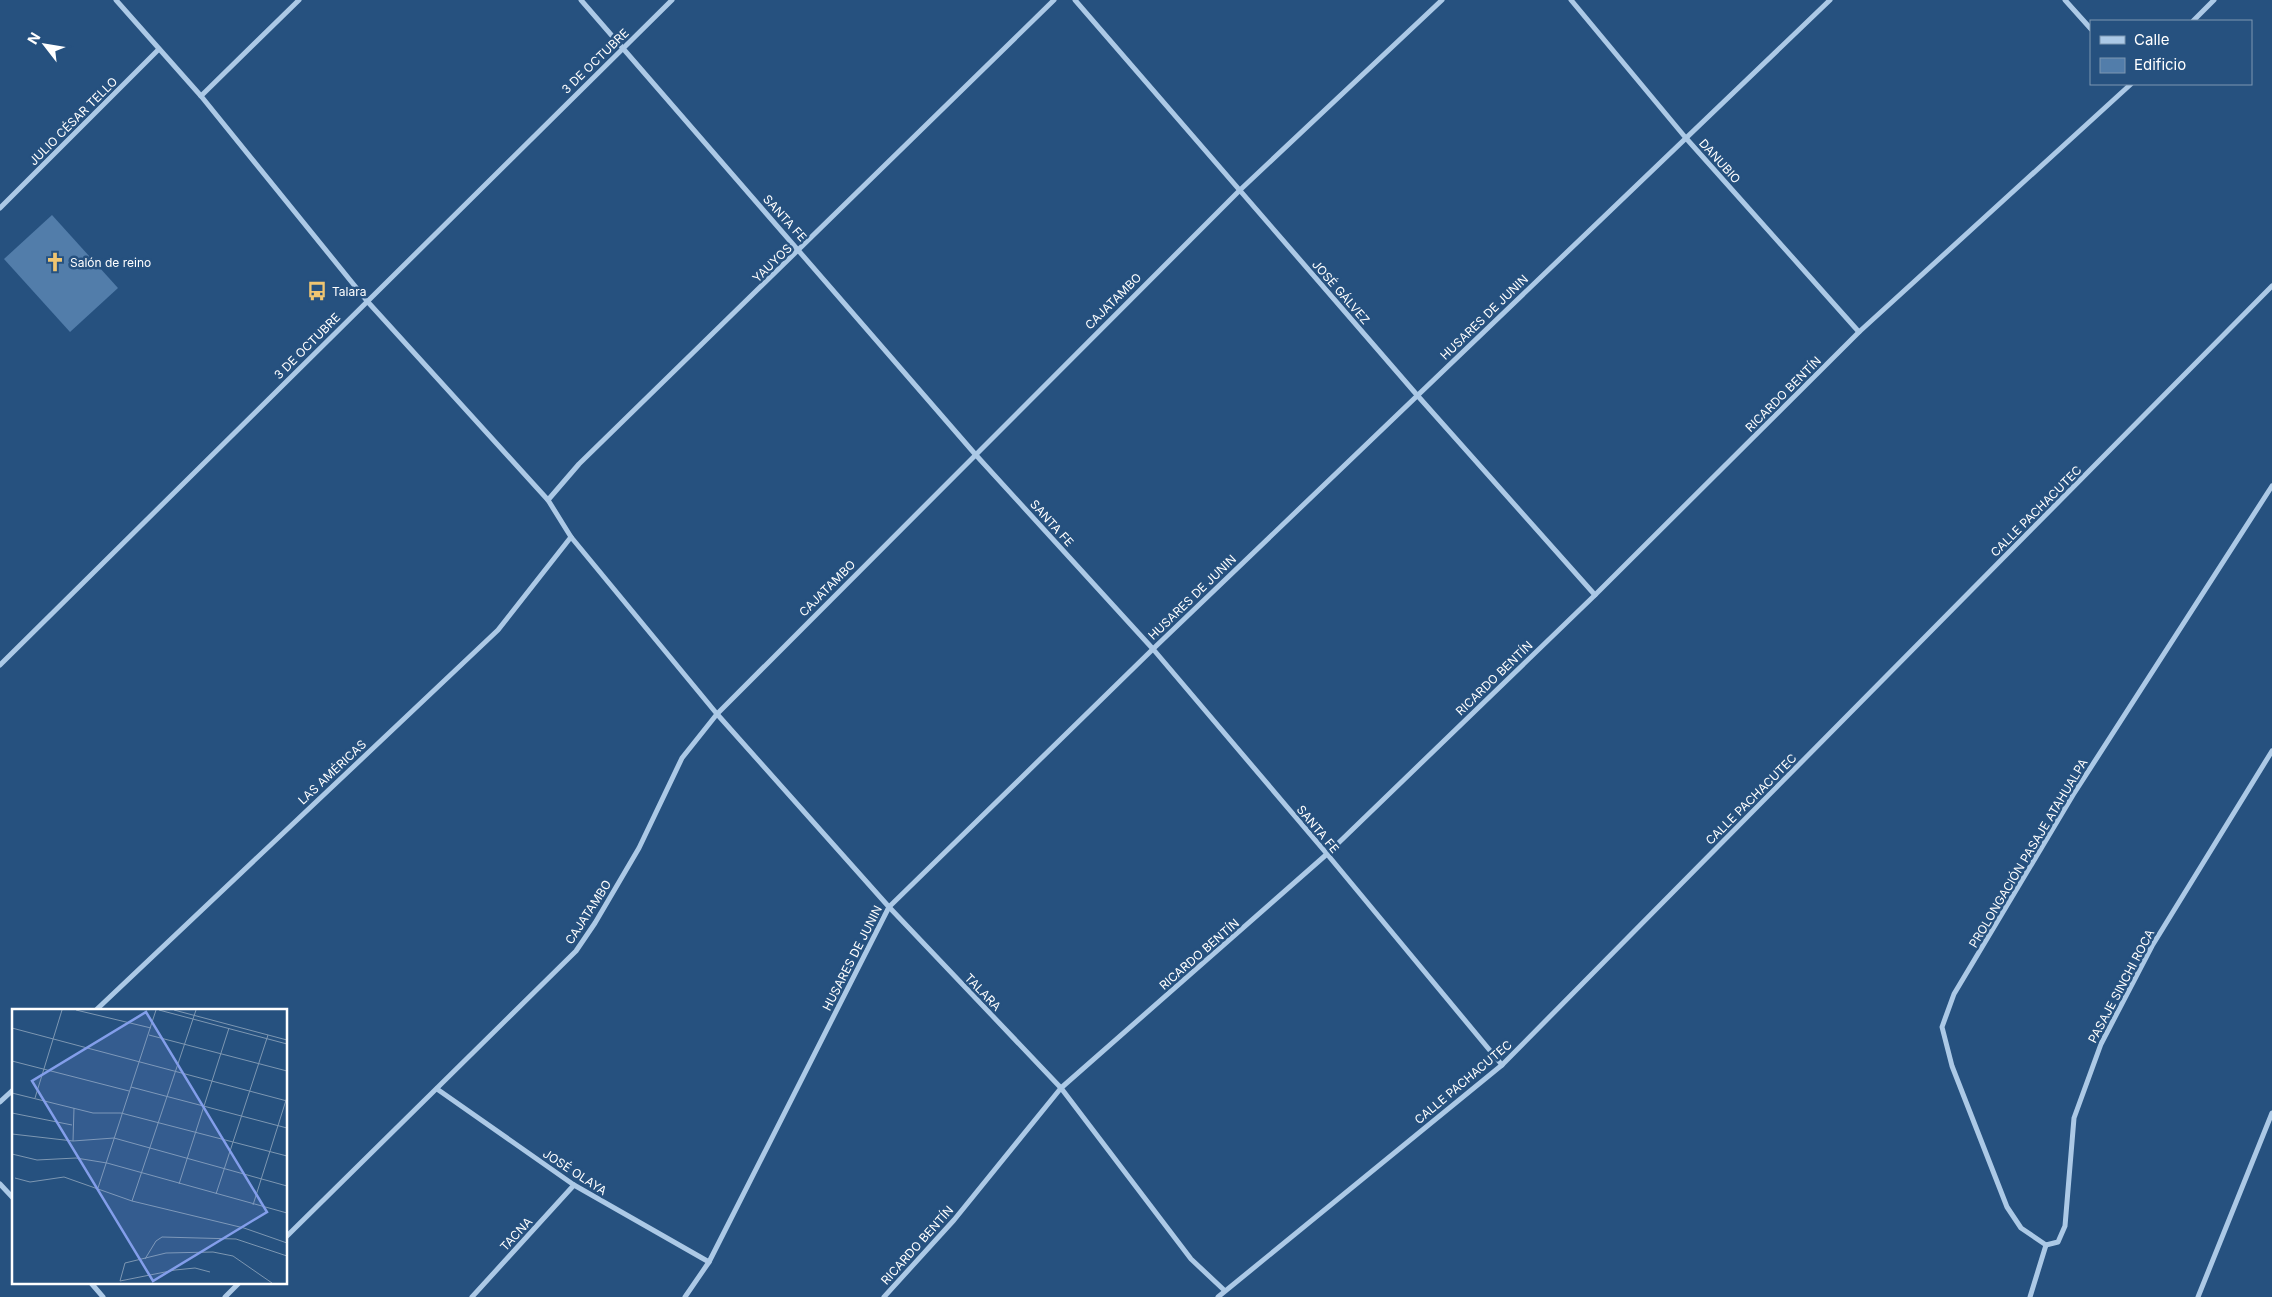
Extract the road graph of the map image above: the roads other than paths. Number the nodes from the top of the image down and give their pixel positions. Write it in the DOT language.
graph roads {
  1 [pos="116,0"];
  2 [pos="298,0"];
  3 [pos="581,0"];
  4 [pos="672,0"];
  5 [pos="1054,0"];
  6 [pos="1075,0"];
  7 [pos="1442,0"];
  8 [pos="1571,0"];
  9 [pos="1830,0"];
  10 [pos="2066,0"];
  11 [pos="2214,0"];
  12 [pos="2194,20"];
  13 [pos="2090,28"];
  14 [pos="159,48"];
  15 [pos="621,48"];
  16 [pos="2130,85"];
  17 [pos="202,96"];
  18 [pos="1685,137"];
  19 [pos="1240,190"];
  20 [pos="0,208"];
  21 [pos="800,250"];
  22 [pos="2272,286"];
  23 [pos="367,301"];
  24 [pos="1859,332"];
  25 [pos="1417,395"];
  26 [pos="975,454"];
  27 [pos="2272,486"];
  28 [pos="548,500"];
  29 [pos="571,537"];
  30 [pos="1595,595"];
  31 [pos="1153,649"];
  32 [pos="0,665"];
  33 [pos="717,714"];
  34 [pos="2272,751"];
  35 [pos="1327,854"];
  36 [pos="889,907"];
  37 [pos="97,1009"];
  38 [pos="1502,1065"];
  39 [pos="437,1088"];
  40 [pos="1061,1088"];
  41 [pos="12,1091"];
  42 [pos="0,1102"];
  43 [pos="2272,1113"];
  44 [pos="0,1184"];
  45 [pos="574,1185"];
  46 [pos="12,1197"];
  47 [pos="288,1235"];
  48 [pos="2046,1245"];
  49 [pos="709,1262"];
  50 [pos="92,1284"];
  51 [pos="238,1284"];
  52 [pos="1224,1290"];
  53 [pos="103,1297"];
  54 [pos="225,1297"];
  55 [pos="472,1297"];
  56 [pos="685,1297"];
  57 [pos="884,1297"];
  58 [pos="1218,1297"];
  59 [pos="2030,1297"];
  60 [pos="2198,1297"];
  1 -- 14 [label="street, TALARA"];
  2 -- 17 [label="street"];
  3 -- 15 [label="street, SANTA FE"];
  4 -- 15 [label="street, 3 DE OCTUBRE"];
  5 -- 21 [label="street, YAUYOS"];
  6 -- 19 [label="street, JOSÉ GÁLVEZ"];
  7 -- 19 [label="street, CAJATAMBO"];
  8 -- 18 [label="street, DANUBIO"];
  9 -- 18 [label="street, HUSARES DE JUNIN"];
  10 -- 13 [label="street"];
  11 -- 12 [label="street"];
  14 -- 17 [label="street, TALARA"];
  14 -- 20 [label="street, JULIO CÉSAR TELLO"];
  15 -- 21 [label="street, SANTA FE"];
  15 -- 23 [label="street, 3 DE OCTUBRE"];
  16 -- 24 [label="street, RICARDO BENTÍN"];
  17 -- 23 [label="street, TALARA"];
  18 -- 24 [label="street, DANUBIO"];
  18 -- 25 [label="street, HUSARES DE JUNIN"];
  19 -- 25 [label="street, JOSÉ GÁLVEZ"];
  19 -- 26 [label="street, CAJATAMBO"];
  21 -- 26 [label="street, SANTA FE"];
  21 -- 28 [label="street, YAUYOS"];
  22 -- 38 [label="street, CALLE PACHACUTEC"];
  23 -- 28 [label="street, TALARA"];
  23 -- 32 [label="street, 3 DE OCTUBRE"];
  24 -- 30 [label="street, RICARDO BENTÍN"];
  25 -- 30 [label="street, JOSÉ GÁLVEZ"];
  25 -- 31 [label="street, HUSARES DE JUNIN"];
  26 -- 31 [label="street, SANTA FE"];
  26 -- 33 [label="street, CAJATAMBO"];
  27 -- 48 [label="street, PROLONGACIÓN PASAJE ATAHUALPA"];
  28 -- 29 [label="street, TALARA"];
  29 -- 33 [label="street, TALARA"];
  29 -- 37 [label="street, LAS AMÉRICAS"];
  30 -- 35 [label="street, RICARDO BENTÍN"];
  31 -- 35 [label="street, SANTA FE"];
  31 -- 36 [label="street, HUSARES DE JUNIN"];
  33 -- 36 [label="street, TALARA"];
  33 -- 39 [label="street, CAJATAMBO"];
  34 -- 48 [label="street, PASAJE SINCHI ROCA"];
  35 -- 38 [label="street, SANTA FE"];
  35 -- 40 [label="street, RICARDO BENTÍN"];
  36 -- 40 [label="street, TALARA"];
  36 -- 49 [label="street, HUSARES DE JUNIN"];
  38 -- 52 [label="street, CALLE PACHACUTEC"];
  39 -- 45 [label="street, JOSÉ OLAYA"];
  39 -- 47 [label="street, CAJATAMBO"];
  40 -- 52 [label="street, TALARA"];
  40 -- 57 [label="street, RICARDO BENTÍN"];
  41 -- 42 [label="street"];
  43 -- 60 [label="street"];
  44 -- 46 [label="street"];
  45 -- 49 [label="street, JOSÉ OLAYA"];
  45 -- 55 [label="street, TACNA"];
  48 -- 59 [label="street"];
  49 -- 56 [label="street, HUSARES DE JUNIN"];
  50 -- 53 [label="street"];
  51 -- 54 [label="street"];
  52 -- 58 [label="street, CALLE PACHACUTEC"];
}
